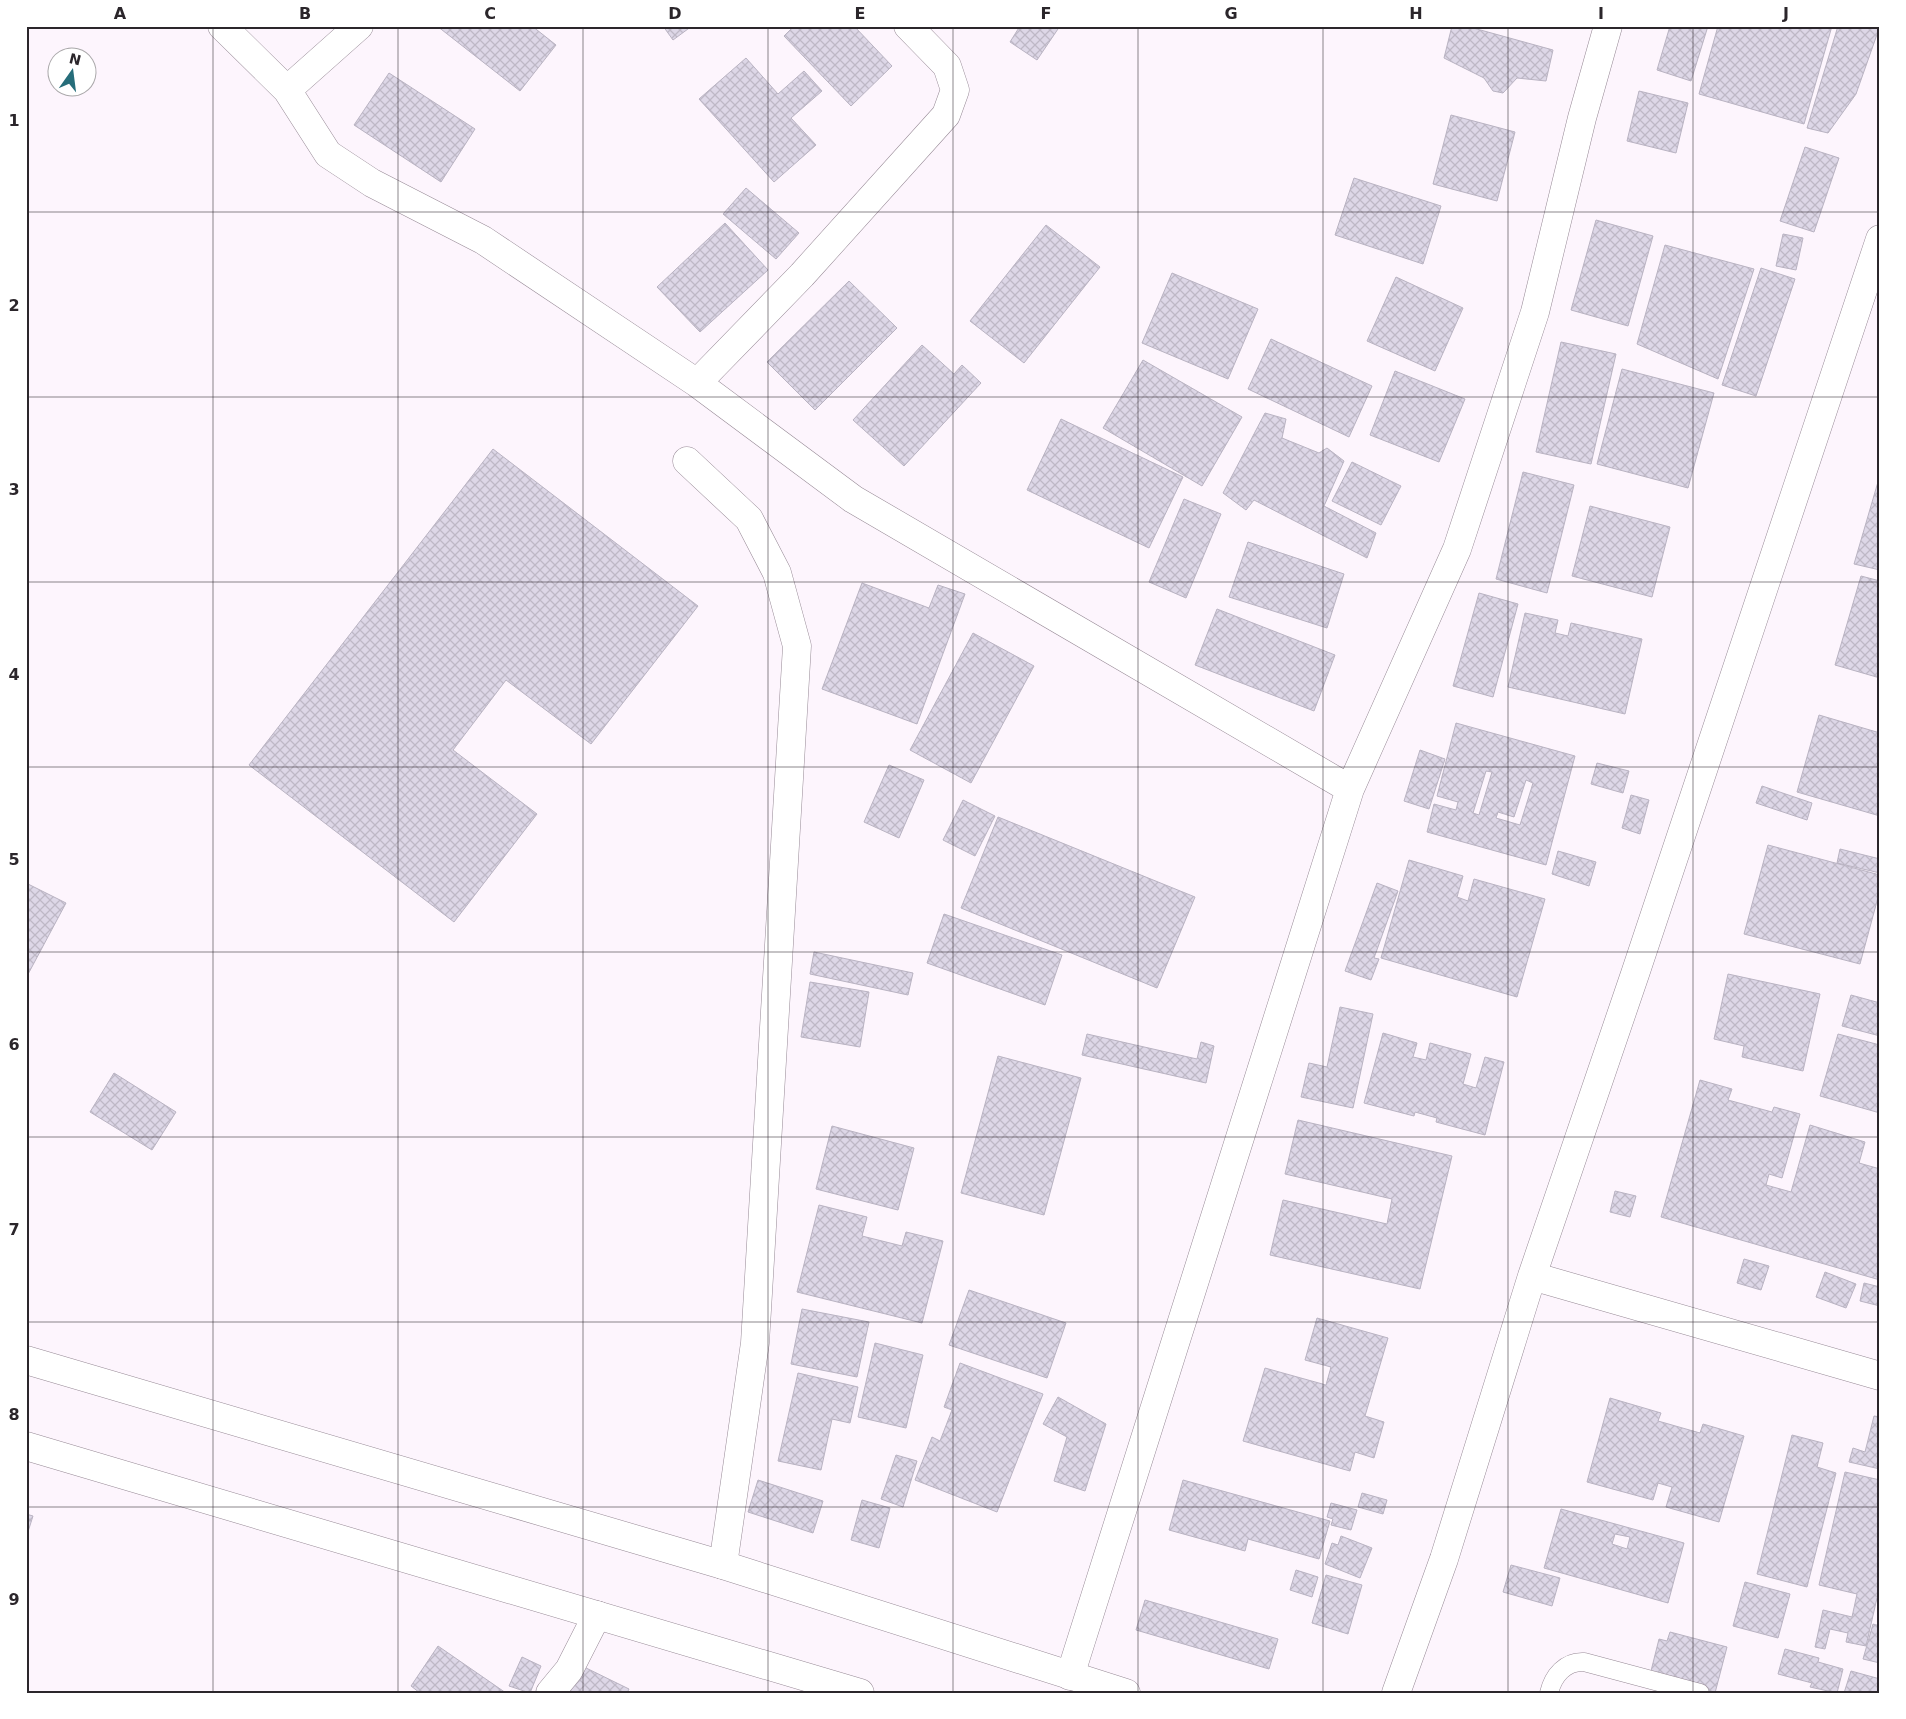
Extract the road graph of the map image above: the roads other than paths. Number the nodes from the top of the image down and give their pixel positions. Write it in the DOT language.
graph roads {
  1 [pos="222,26"];
  2 [pos="358,26"];
  3 [pos="908,26"];
  4 [pos="1608,26"];
  5 [pos="287,90"];
  6 [pos="1880,239"];
  7 [pos="1870,302"];
  8 [pos="697,383"];
  9 [pos="686,460"];
  10 [pos="1350,789"];
  11 [pos="1532,1276"];
  12 [pos="26,1360"];
  13 [pos="1880,1376"];
  14 [pos="26,1446"];
  15 [pos="723,1565"];
  16 [pos="597,1615"];
  17 [pos="1070,1676"];
  18 [pos="550,1693"];
  19 [pos="860,1693"];
  20 [pos="1126,1693"];
  21 [pos="1396,1693"];
  22 [pos="1549,1693"];
  23 [pos="1700,1693"];
  1 -- 5 [label="street"];
  2 -- 5 [label="street"];
  3 -- 8 [label="street"];
  4 -- 10 [label="street"];
  5 -- 8 [label="street"];
  6 -- 7 [label="street"];
  7 -- 11 [label="street"];
  8 -- 10 [label="street"];
  9 -- 15 [label="street"];
  10 -- 17 [label="street"];
  11 -- 13 [label="street"];
  11 -- 21 [label="street"];
  12 -- 15 [label="street"];
  14 -- 16 [label="street"];
  15 -- 17 [label="street"];
  16 -- 18 [label="street"];
  16 -- 19 [label="street"];
  17 -- 20 [label="street"];
  22 -- 23 [label="lane"];
}
